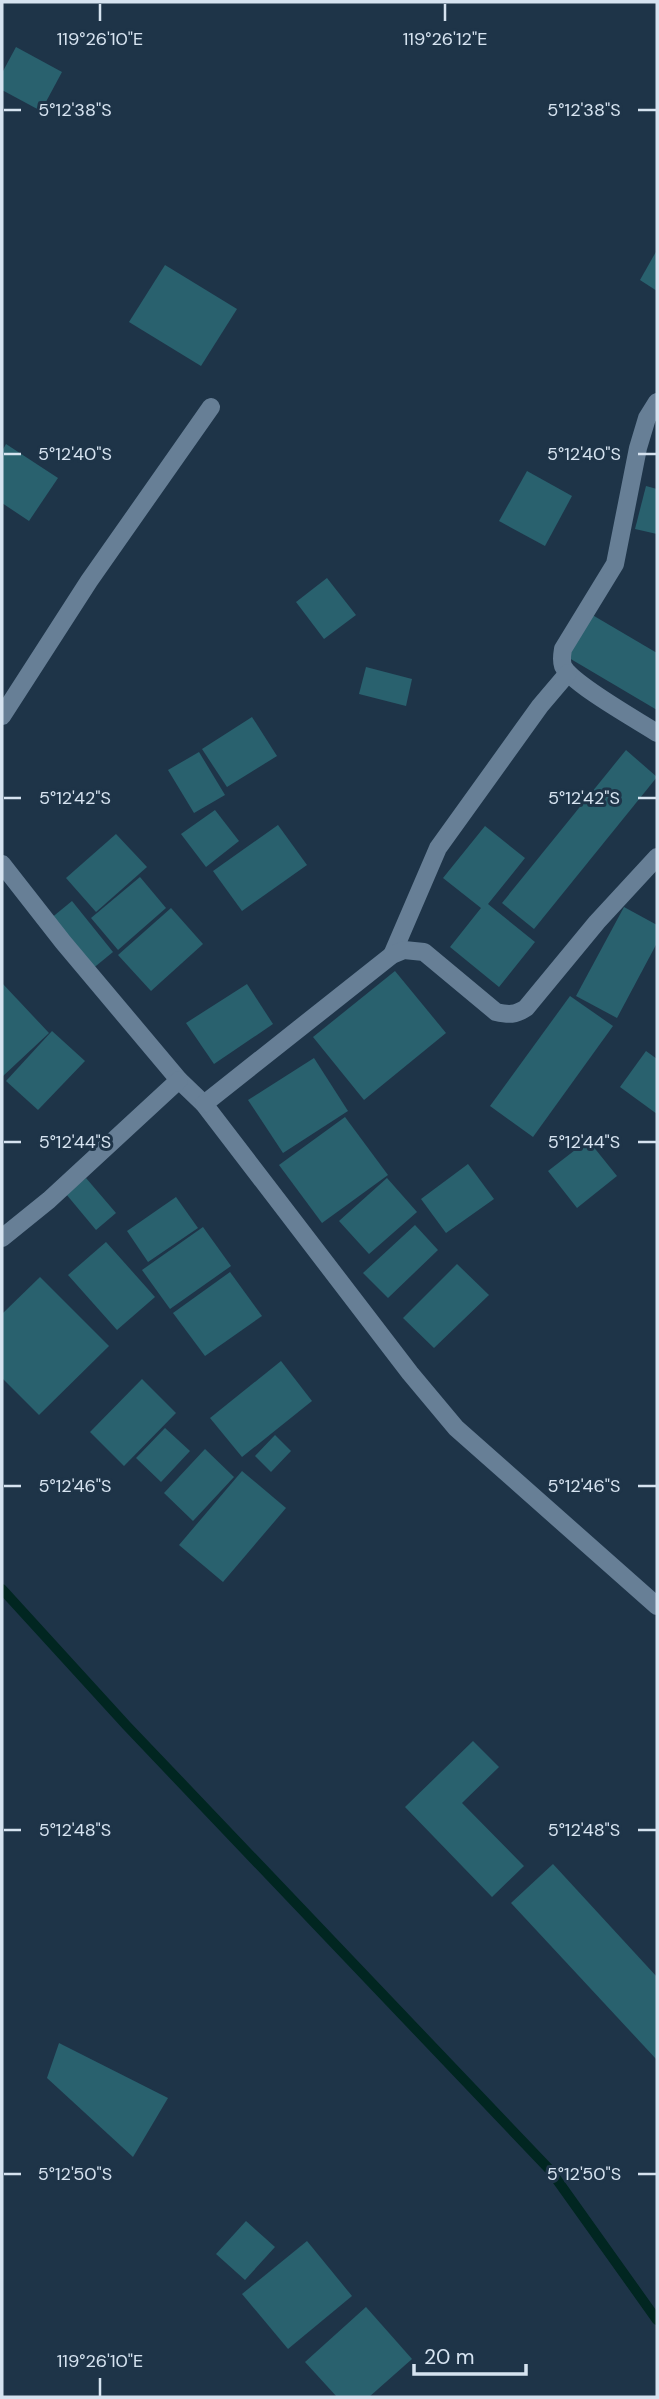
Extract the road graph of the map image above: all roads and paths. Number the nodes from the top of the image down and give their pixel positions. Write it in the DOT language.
graph roads {
  1 [pos="657,402"];
  2 [pos="211,407"];
  3 [pos="568,673"];
  4 [pos="2,716"];
  5 [pos="657,733"];
  6 [pos="657,857"];
  7 [pos="2,864"];
  8 [pos="392,955"];
  9 [pos="179,1080"];
  10 [pos="204,1104"];
  11 [pos="2,1238"];
  12 [pos="657,1606"];
  1 -- 3 [label="street"];
  2 -- 4 [label="street"];
  3 -- 5 [label="street"];
  3 -- 8 [label="street"];
  6 -- 8 [label="street"];
  7 -- 9 [label="street"];
  8 -- 10 [label="street"];
  9 -- 10 [label="street"];
  9 -- 11 [label="street"];
  10 -- 12 [label="street"];
}
